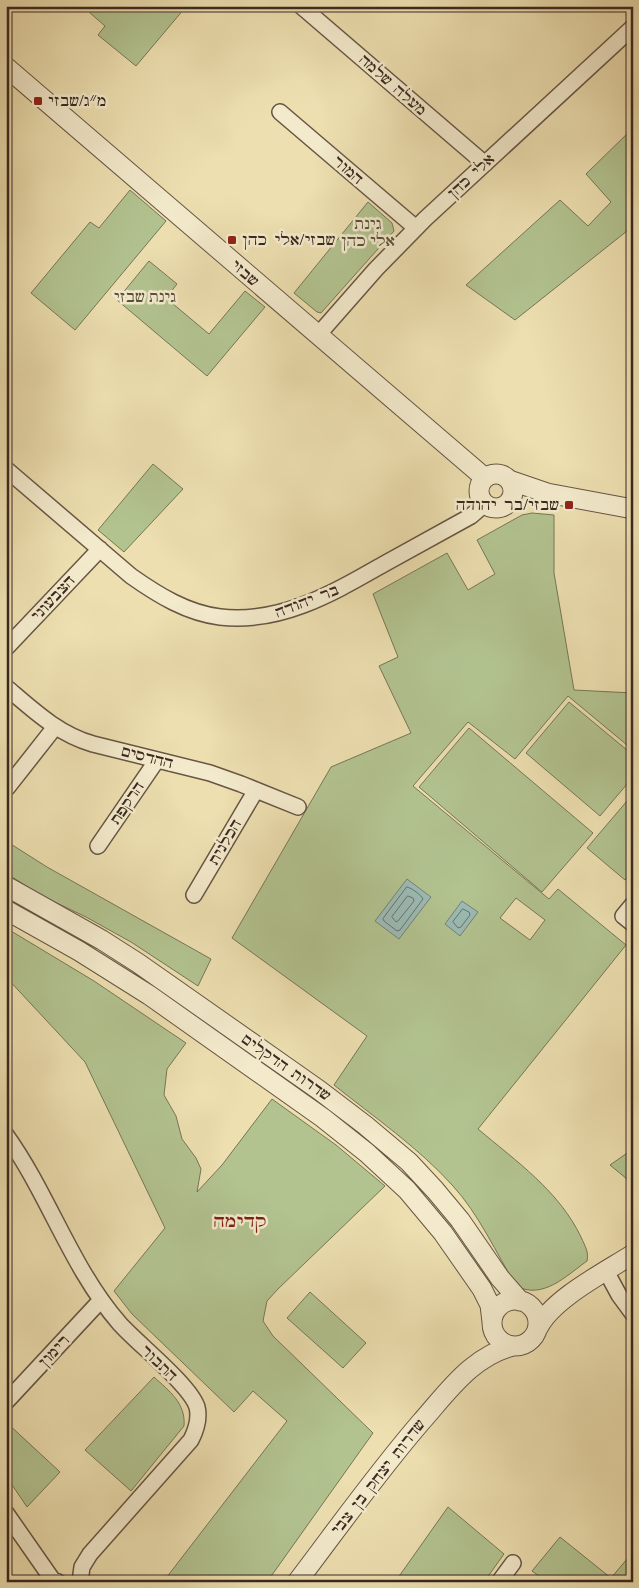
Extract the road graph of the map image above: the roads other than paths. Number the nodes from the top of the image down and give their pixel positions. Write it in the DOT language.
graph roads {
  1 [pos="301,6"];
  2 [pos="633,27"];
  3 [pos="6,67"];
  4 [pos="280,112"];
  5 [pos="484,164"];
  6 [pos="416,228"];
  7 [pos="318,335"];
  8 [pos="6,469"];
  9 [pos="485,478"];
  10 [pos="509,480"];
  11 [pos="547,493"];
  12 [pos="485,504"];
  13 [pos="507,504"];
  14 [pos="633,509"];
  15 [pos="100,549"];
  16 [pos="6,648"];
  17 [pos="6,687"];
  18 [pos="55,727"];
  19 [pos="157,760"];
  20 [pos="6,788"];
  21 [pos="256,790"];
  22 [pos="298,807"];
  23 [pos="98,846"];
  24 [pos="6,886"];
  25 [pos="194,895"];
  26 [pos="633,904"];
  27 [pos="6,910"];
  28 [pos="633,924"];
  29 [pos="6,1135"];
  30 [pos="633,1254"];
  31 [pos="606,1271"];
  32 [pos="101,1300"];
  33 [pos="562,1300"];
  34 [pos="523,1302"];
  35 [pos="633,1314"];
  36 [pos="492,1323"];
  37 [pos="538,1328"];
  38 [pos="514,1346"];
  39 [pos="462,1376"];
  40 [pos="6,1402"];
  41 [pos="6,1513"];
  42 [pos="512,1563"];
  43 [pos="58,1582"];
  44 [pos="80,1582"];
  45 [pos="298,1582"];
  46 [pos="499,1582"];
  1 -- 5 [label="street, מעלה שלמה"];
  2 -- 5 [label="street, אלי כהן"];
  3 -- 7 [label="street, שבזי"];
  4 -- 6 [label="street, המור"];
  5 -- 6 [label="street, אלי כהן"];
  6 -- 7 [label="street, אלי כהן"];
  7 -- 9 [label="street, שבזי"];
  8 -- 15 [label="street, בר יהודה"];
  9 -- 10 [label="street"];
  9 -- 12 [label="street"];
  10 -- 11 [label="street"];
  10 -- 13 [label="street"];
  11 -- 13 [label="street"];
  11 -- 14 [label="street"];
  12 -- 13 [label="street"];
  12 -- 15 [label="street, בר יהודה"];
  15 -- 16 [label="street, הצבעוני"];
  17 -- 18 [label="street, ההדסים"];
  18 -- 19 [label="street, ההדסים"];
  18 -- 20 [label="street"];
  19 -- 21 [label="street, ההדסים"];
  19 -- 23 [label="street, הרקפת"];
  21 -- 22 [label="street, ההדסים"];
  21 -- 25 [label="street, הכלנית"];
  24 -- 34 [label="street, שדרות הדקלים"];
  26 -- 28 [label="street"];
  27 -- 36 [label="street, שדרות הדקלים"];
  29 -- 32 [label="street, התבור"];
  30 -- 31 [label="street"];
  31 -- 33 [label="street"];
  31 -- 35 [label="street"];
  32 -- 40 [label="street, רימון"];
  32 -- 44 [label="street, התבור"];
  33 -- 34 [label="street"];
  33 -- 37 [label="street"];
  34 -- 36 [label="street"];
  34 -- 37 [label="street"];
  36 -- 38 [label="street"];
  36 -- 39 [label="street, שדרות יצחק בן צבי"];
  37 -- 38 [label="street"];
  38 -- 39 [label="street, שדרות יצחק בן צבי"];
  39 -- 45 [label="street, שדרות יצחק בן צבי"];
  41 -- 43 [label="street"];
  42 -- 46 [label="street"];
}
